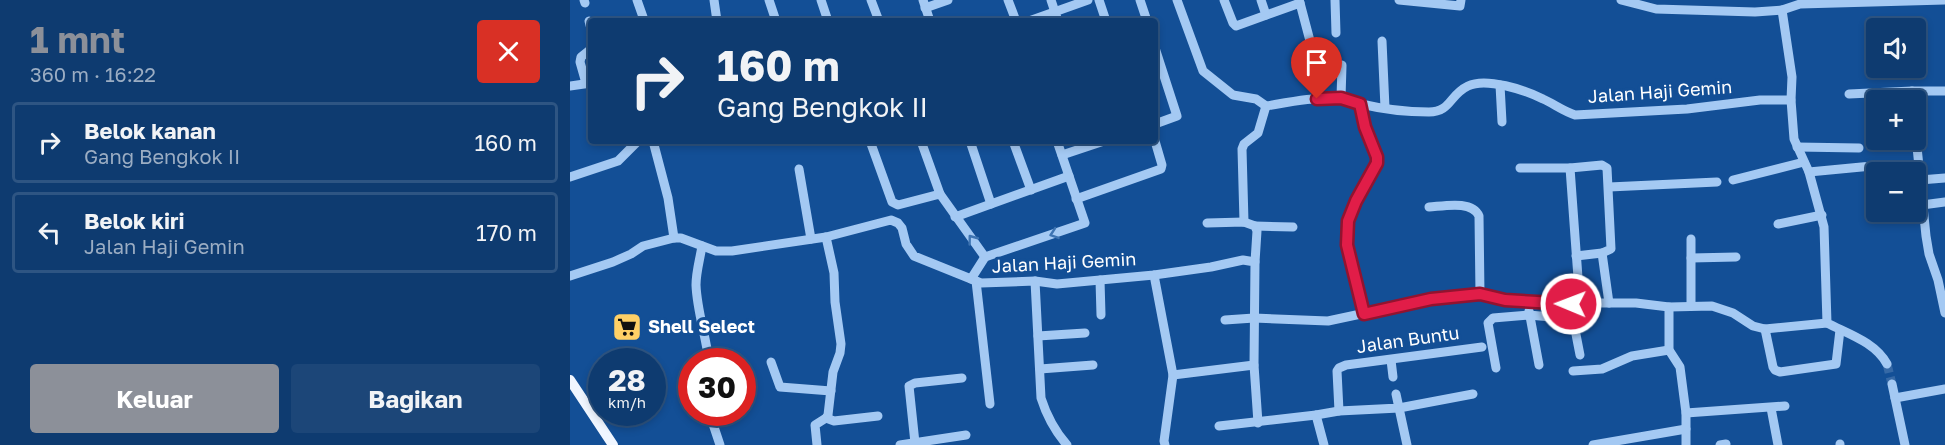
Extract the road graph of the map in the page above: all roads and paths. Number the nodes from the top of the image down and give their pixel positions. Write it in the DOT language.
graph roads {
  1 [pos="637,0"];
  2 [pos="714,0"];
  3 [pos="769,0"];
  4 [pos="820,0"];
  5 [pos="871,0"];
  6 [pos="948,0"];
  7 [pos="1008,0"];
  8 [pos="1051,0"];
  9 [pos="1088,0"];
  10 [pos="1099,0"];
  11 [pos="1140,0"];
  12 [pos="1178,0"];
  13 [pos="1224,0"];
  14 [pos="1261,0"];
  15 [pos="1335,0"];
  16 [pos="1399,0"];
  17 [pos="1622,0"];
  18 [pos="1756,0"];
  19 [pos="1945,0"];
  20 [pos="1421,1"];
  21 [pos="1300,2"];
  22 [pos="1461,3"];
  23 [pos="924,4"];
  24 [pos="1782,10"];
  25 [pos="1755,12"];
  26 [pos="1266,15"];
  27 [pos="643,16"];
  28 [pos="1057,16"];
  29 [pos="717,18"];
  30 [pos="775,18"];
  31 [pos="827,18"];
  32 [pos="878,18"];
  33 [pos="1015,18"];
  34 [pos="1105,18"];
  35 [pos="1146,18"];
  36 [pos="1336,33"];
  37 [pos="1382,41"];
  38 [pos="588,51"];
  39 [pos="1314,56"];
  40 [pos="1158,57"];
  41 [pos="1342,65"];
  42 [pos="588,83"];
  43 [pos="570,86"];
  44 [pos="1500,86"];
  45 [pos="1945,91"];
  46 [pos="1849,94"];
  47 [pos="1926,94"];
  48 [pos="1866,95"];
  49 [pos="1341,98"];
  50 [pos="1791,100"];
  51 [pos="1360,104"];
  52 [pos="1266,106"];
  53 [pos="1385,108"];
  54 [pos="1502,122"];
  55 [pos="1158,123"];
  56 [pos="635,144"];
  57 [pos="654,144"];
  58 [pos="871,144"];
  59 [pos="922,144"];
  60 [pos="971,144"];
  61 [pos="1015,144"];
  62 [pos="1058,144"];
  63 [pos="1093,144"];
  64 [pos="1156,144"];
  65 [pos="1797,147"];
  66 [pos="1859,148"];
  67 [pos="1062,155"];
  68 [pos="1804,162"];
  69 [pos="1866,167"];
  70 [pos="1520,168"];
  71 [pos="1570,168"];
  72 [pos="799,169"];
  73 [pos="1809,172"];
  74 [pos="1069,176"];
  75 [pos="570,177"];
  76 [pos="1945,178"];
  77 [pos="1733,180"];
  78 [pos="1926,180"];
  79 [pos="1717,182"];
  80 [pos="1609,187"];
  81 [pos="1031,190"];
  82 [pos="939,194"];
  83 [pos="1076,199"];
  84 [pos="1945,202"];
  85 [pos="991,204"];
  86 [pos="1926,204"];
  87 [pos="1429,207"];
  88 [pos="1822,215"];
  89 [pos="955,217"];
  90 [pos="1244,222"];
  91 [pos="1924,222"];
  92 [pos="1207,223"];
  93 [pos="1778,224"];
  94 [pos="1255,226"];
  95 [pos="1293,226"];
  96 [pos="826,237"];
  97 [pos="674,238"];
  98 [pos="811,239"];
  99 [pos="1691,239"];
  100 [pos="702,246"];
  101 [pos="1602,253"];
  102 [pos="985,256"];
  103 [pos="1576,256"];
  104 [pos="1736,257"];
  105 [pos="1691,258"];
  106 [pos="1255,262"];
  107 [pos="1154,275"];
  108 [pos="570,276"];
  109 [pos="1942,279"];
  110 [pos="973,280"];
  111 [pos="1100,280"];
  112 [pos="1035,281"];
  113 [pos="1480,294"];
  114 [pos="1528,303"];
  115 [pos="1609,303"];
  116 [pos="1574,306"];
  117 [pos="1690,306"];
  118 [pos="1669,307"];
  119 [pos="1364,314"];
  120 [pos="1945,314"];
  121 [pos="1101,315"];
  122 [pos="1529,315"];
  123 [pos="1254,318"];
  124 [pos="1225,320"];
  125 [pos="1827,323"];
  126 [pos="1765,329"];
  127 [pos="1840,330"];
  128 [pos="1085,333"];
  129 [pos="1038,336"];
  130 [pos="1482,347"];
  131 [pos="707,348"];
  132 [pos="1669,350"];
  133 [pos="1580,355"];
  134 [pos="1391,360"];
  135 [pos="771,362"];
  136 [pos="1093,364"];
  137 [pos="1887,364"];
  138 [pos="1254,365"];
  139 [pos="1539,365"];
  140 [pos="1496,368"];
  141 [pos="1040,369"];
  142 [pos="1573,371"];
  143 [pos="1173,375"];
  144 [pos="1393,377"];
  145 [pos="962,378"];
  146 [pos="570,380"];
  147 [pos="1892,384"];
  148 [pos="1945,389"];
  149 [pos="831,391"];
  150 [pos="1396,394"];
  151 [pos="1473,394"];
  152 [pos="1895,398"];
  153 [pos="990,404"];
  154 [pos="1785,406"];
  155 [pos="1399,408"];
  156 [pos="1771,408"];
  157 [pos="1339,411"];
  158 [pos="1686,413"];
  159 [pos="1316,415"];
  160 [pos="878,416"];
  161 [pos="826,418"];
  162 [pos="1258,423"];
  163 [pos="712,426"];
  164 [pos="1219,426"];
  165 [pos="1686,429"];
  166 [pos="966,435"];
  167 [pos="915,443"];
  168 [pos="1726,444"];
  169 [pos="613,445"];
  170 [pos="717,445"];
  171 [pos="817,445"];
  172 [pos="900,445"];
  173 [pos="1067,445"];
  174 [pos="1166,445"];
  175 [pos="1324,445"];
  176 [pos="1407,445"];
  177 [pos="1593,445"];
  178 [pos="1686,445"];
  179 [pos="1720,445"];
  180 [pos="1778,445"];
  181 [pos="1905,445"];
  1 -- 27 [label="street"];
  2 -- 29 [label="street"];
  3 -- 30 [label="street"];
  4 -- 31 [label="street"];
  5 -- 32 [label="street"];
  6 -- 23 [label="street"];
  7 -- 33 [label="street"];
  8 -- 28 [label="street"];
  9 -- 28 [label="street"];
  10 -- 34 [label="street"];
  11 -- 35 [label="street"];
  12 -- 52 [label="street, Jalan Haji Gemin"];
  13 -- 26 [label="street"];
  14 -- 26 [label="street"];
  15 -- 36 [label="street"];
  16 -- 20 [label="street"];
  17 -- 25 [label="street"];
  18 -- 25 [label="street"];
  19 -- 24 [label="street"];
  20 -- 22 [label="street"];
  21 -- 26 [label="street"];
  21 -- 39 [label="street"];
  24 -- 25 [label="street"];
  24 -- 50 [label="street"];
  37 -- 53 [label="street"];
  38 -- 42 [label="street"];
  40 -- 55 [label="street"];
  41 -- 49 [label="street"];
  42 -- 43 [label="street"];
  44 -- 50 [label="street, Jalan Haji Gemin"];
  44 -- 53 [label="street, Jalan Haji Gemin"];
  44 -- 54 [label="street"];
  45 -- 47 [label="street"];
  46 -- 48 [label="street"];
  49 -- 51 [label="street, Jalan Haji Gemin"];
  49 -- 52 [label="street, Jalan Haji Gemin"];
  50 -- 65 [label="street"];
  51 -- 53 [label="street, Jalan Haji Gemin"];
  51 -- 119 [label="street"];
  52 -- 90 [label="street"];
  56 -- 75 [label="street"];
  57 -- 97 [label="street"];
  58 -- 82 [label="street"];
  59 -- 82 [label="street"];
  60 -- 85 [label="street"];
  61 -- 81 [label="street"];
  62 -- 67 [label="street"];
  63 -- 67 [label="street"];
  64 -- 83 [label="street"];
  65 -- 66 [label="street"];
  65 -- 68 [label="street"];
  67 -- 74 [label="street"];
  68 -- 73 [label="street"];
  68 -- 77 [label="street"];
  69 -- 73 [label="street"];
  70 -- 71 [label="street"];
  71 -- 80 [label="street"];
  71 -- 103 [label="street"];
  72 -- 98 [label="street"];
  73 -- 88 [label="street"];
  74 -- 81 [label="street"];
  74 -- 83 [label="street"];
  76 -- 78 [label="street"];
  79 -- 80 [label="street"];
  80 -- 101 [label="street"];
  81 -- 85 [label="street"];
  82 -- 89 [label="street"];
  83 -- 102 [label="street, one-way"];
  84 -- 86 [label="street"];
  85 -- 89 [label="street"];
  87 -- 113 [label="street"];
  88 -- 93 [label="street"];
  88 -- 125 [label="street"];
  102 -- 89 [label="street, one-way"];
  90 -- 92 [label="street"];
  90 -- 94 [label="street"];
  91 -- 109 [label="street"];
  94 -- 95 [label="street"];
  94 -- 106 [label="street"];
  96 -- 98 [label="street, Jalan Haji Gemin"];
  96 -- 110 [label="street, Jalan Haji Gemin"];
  96 -- 149 [label="street"];
  97 -- 100 [label="street, Jalan Haji Gemin"];
  97 -- 108 [label="street"];
  98 -- 100 [label="street, Jalan Haji Gemin"];
  99 -- 105 [label="street"];
  100 -- 131 [label="street"];
  101 -- 103 [label="street"];
  101 -- 115 [label="street"];
  102 -- 110 [label="street"];
  103 -- 116 [label="street"];
  104 -- 105 [label="street"];
  105 -- 117 [label="street"];
  106 -- 107 [label="street, Jalan Haji Gemin"];
  106 -- 123 [label="street"];
  107 -- 111 [label="street, Jalan Haji Gemin"];
  107 -- 143 [label="street"];
  109 -- 120 [label="street"];
  110 -- 112 [label="street, Jalan Haji Gemin"];
  110 -- 153 [label="street"];
  111 -- 112 [label="street, Jalan Haji Gemin"];
  111 -- 121 [label="street"];
  112 -- 129 [label="street"];
  113 -- 114 [label="street"];
  113 -- 119 [label="street"];
  114 -- 116 [label="street"];
  114 -- 122 [label="street"];
  115 -- 116 [label="street"];
  115 -- 118 [label="street"];
  117 -- 118 [label="street"];
  117 -- 126 [label="street"];
  118 -- 132 [label="street"];
  119 -- 123 [label="street"];
  122 -- 133 [label="street"];
  122 -- 139 [label="street"];
  122 -- 140 [label="street"];
  123 -- 124 [label="street"];
  123 -- 138 [label="street"];
  125 -- 126 [label="street"];
  125 -- 127 [label="street"];
  126 -- 127 [label="street"];
  127 -- 137 [label="street"];
  128 -- 129 [label="street"];
  129 -- 141 [label="street"];
  130 -- 134 [label="street, Jalan Buntu"];
  132 -- 142 [label="street"];
  132 -- 158 [label="street"];
  134 -- 144 [label="street"];
  134 -- 157 [label="street, Jalan Buntu"];
  135 -- 149 [label="street"];
  136 -- 141 [label="street"];
  138 -- 143 [label="street"];
  138 -- 162 [label="street"];
  141 -- 173 [label="street"];
  143 -- 174 [label="street"];
  145 -- 167 [label="street"];
  146 -- 169 [label="main road"];
  147 -- 152 [label="street"];
  148 -- 152 [label="street"];
  149 -- 161 [label="street"];
  150 -- 155 [label="street"];
  151 -- 155 [label="street"];
  152 -- 181 [label="street"];
  154 -- 156 [label="street"];
  155 -- 157 [label="street"];
  155 -- 176 [label="street"];
  156 -- 158 [label="street"];
  156 -- 180 [label="street"];
  157 -- 159 [label="street"];
  158 -- 165 [label="street"];
  159 -- 162 [label="street"];
  159 -- 175 [label="street"];
  160 -- 161 [label="street"];
  161 -- 171 [label="street"];
  162 -- 164 [label="street"];
  163 -- 170 [label="street"];
  165 -- 177 [label="street"];
  165 -- 178 [label="street"];
  166 -- 167 [label="street"];
  167 -- 172 [label="street"];
  168 -- 179 [label="street"];
}
